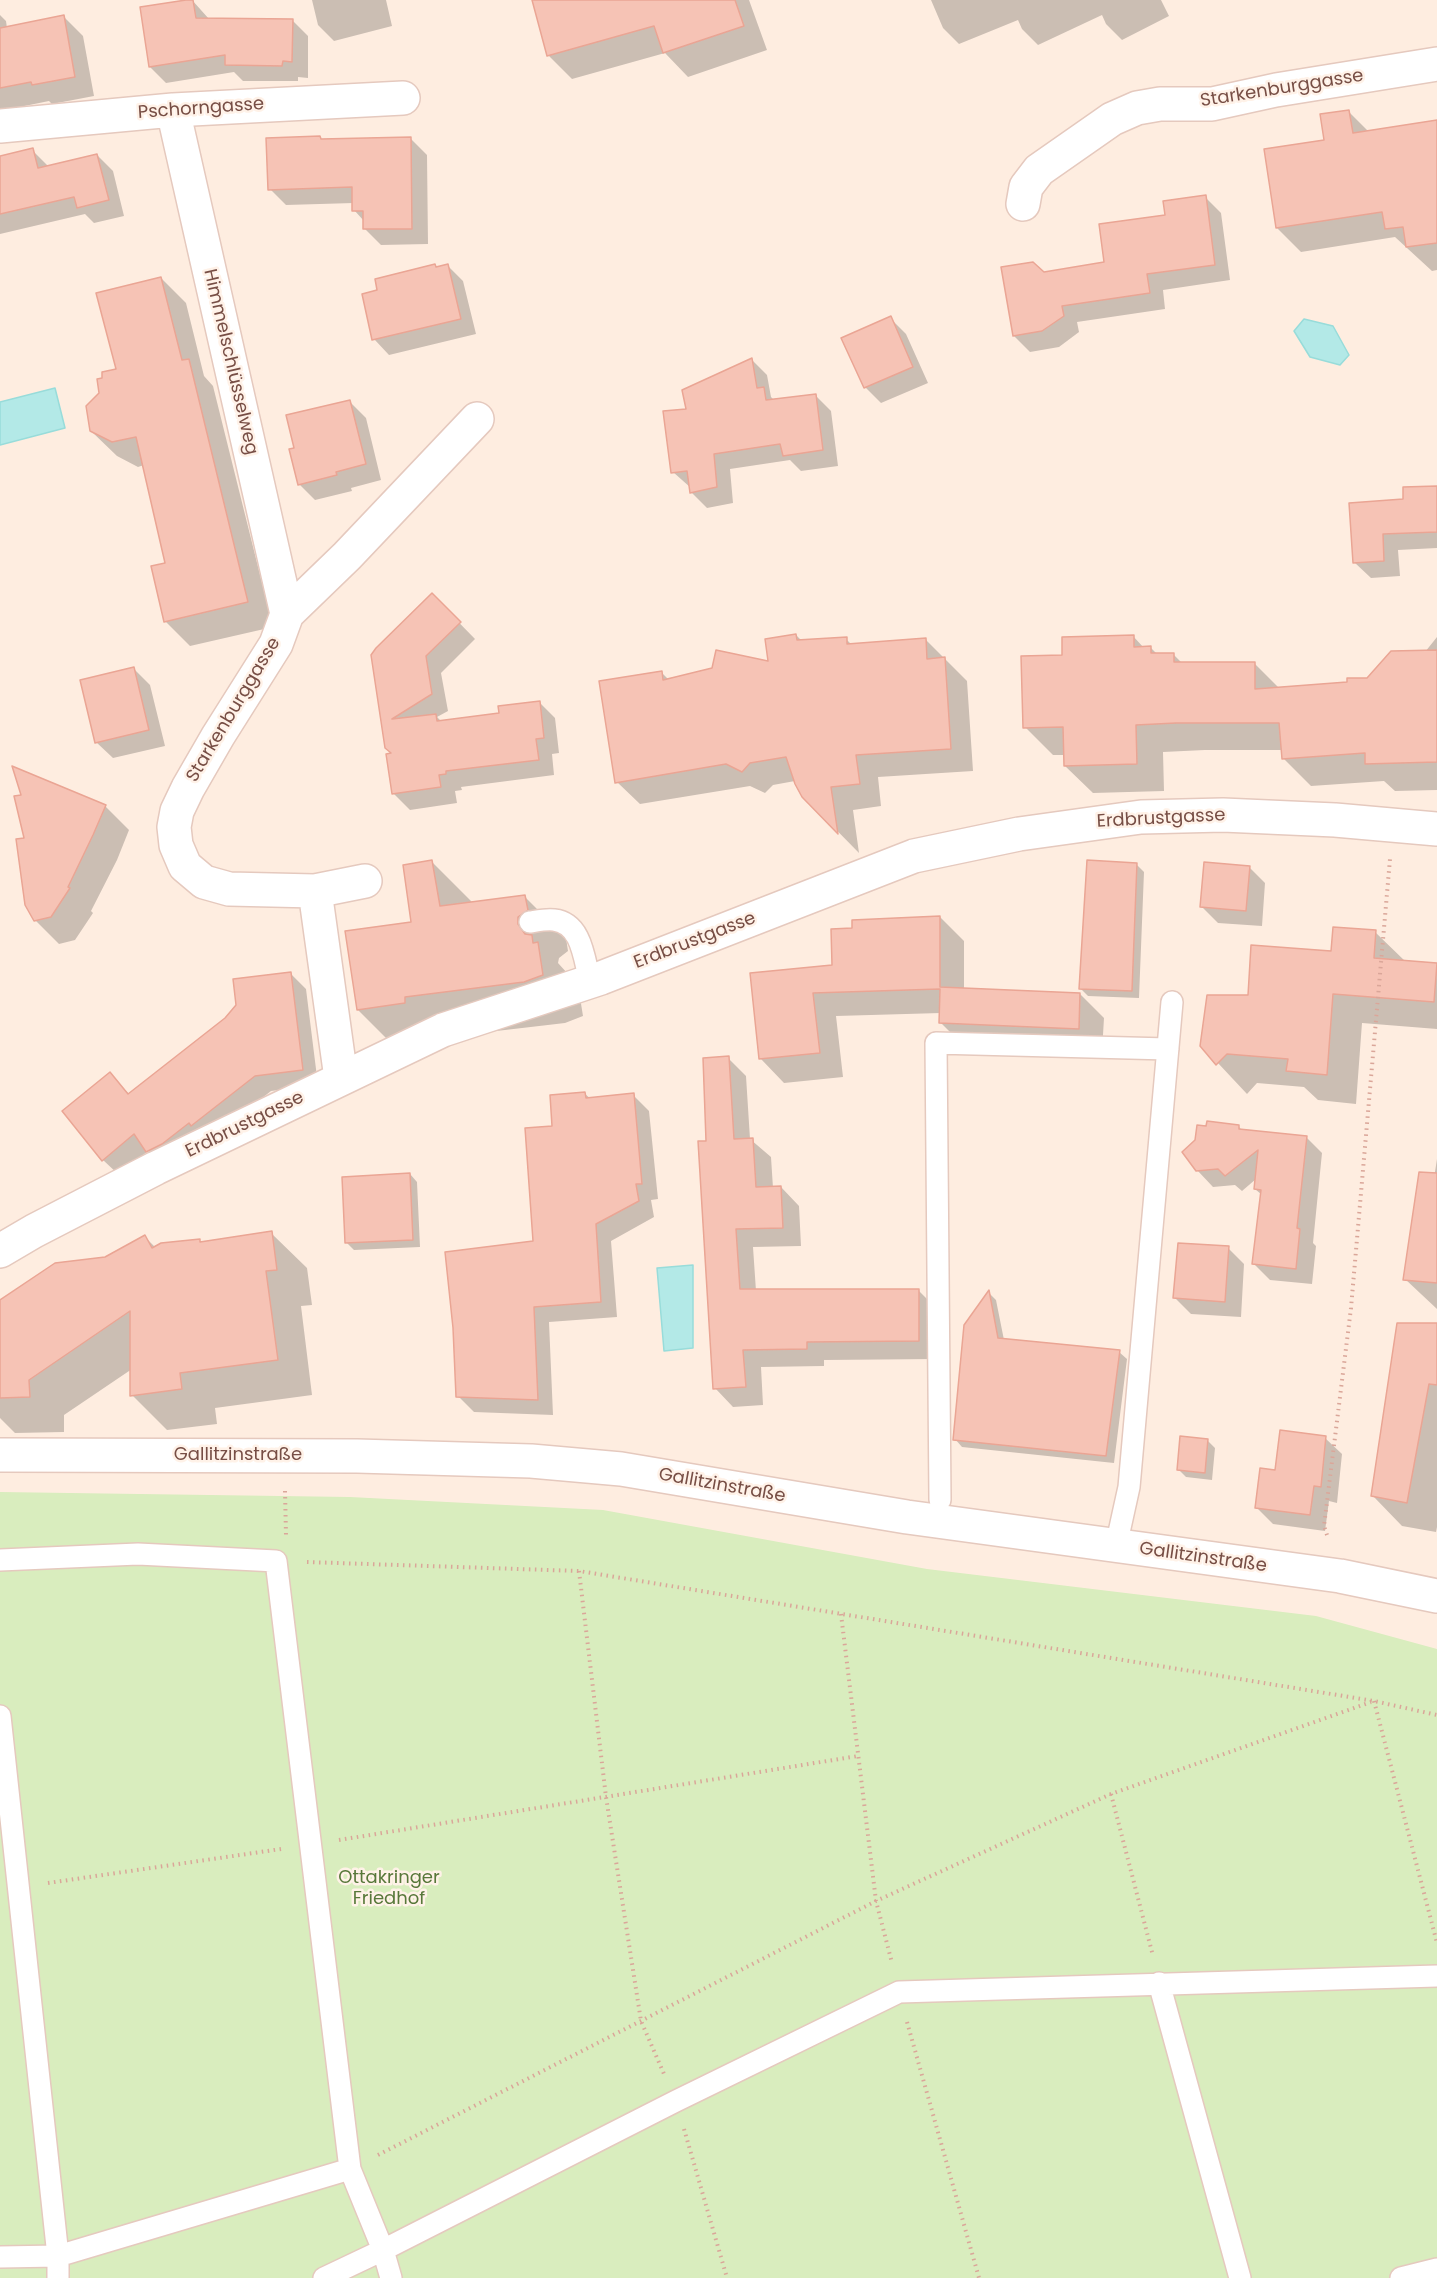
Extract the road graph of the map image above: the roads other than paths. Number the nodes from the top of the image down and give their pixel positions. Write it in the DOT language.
graph roads {
  1 [pos="1437,64"];
  2 [pos="403,99"];
  3 [pos="173,110"];
  4 [pos="0,126"];
  5 [pos="1023,204"];
  6 [pos="477,419"];
  7 [pos="287,614"];
  8 [pos="1437,829"];
  9 [pos="365,881"];
  10 [pos="315,891"];
  11 [pos="530,922"];
  12 [pos="590,981"];
  13 [pos="1172,1002"];
  14 [pos="1168,1049"];
  15 [pos="341,1078"];
  16 [pos="0,1251"];
  17 [pos="0,1455"];
  18 [pos="940,1500"];
  19 [pos="1116,1546"];
  20 [pos="0,1560"];
  21 [pos="1437,1596"];
  22 [pos="0,1716"];
  23 [pos="9,1889"];
  24 [pos="0,1902"];
  25 [pos="1437,1976"];
  26 [pos="1160,1983"];
  27 [pos="350,2169"];
  28 [pos="383,2250"];
  29 [pos="58,2256"];
  30 [pos="0,2257"];
  31 [pos="1437,2269"];
  32 [pos="58,2278"];
  33 [pos="324,2278"];
  34 [pos="391,2278"];
  35 [pos="1240,2278"];
  36 [pos="1401,2278"];
  1 -- 5 [label="street, Starkenburggasse"];
  2 -- 3 [label="street, Pschorngasse"];
  3 -- 4 [label="street, Pschorngasse"];
  3 -- 7 [label="street, Himmelschlüsselweg"];
  6 -- 7 [label="street, Starkenburggasse"];
  7 -- 10 [label="street, Starkenburggasse"];
  8 -- 12 [label="street, Erdbrustgasse"];
  9 -- 10 [label="street, Starkenburggasse"];
  10 -- 15 [label="street"];
  11 -- 12 [label="lane"];
  12 -- 15 [label="street, Erdbrustgasse"];
  13 -- 14 [label="lane"];
  14 -- 18 [label="lane"];
  14 -- 19 [label="lane"];
  15 -- 16 [label="street, Erdbrustgasse"];
  17 -- 19 [label="street, Gallitzinstraße"];
  19 -- 21 [label="street, Gallitzinstraße"];
  20 -- 27 [label="lane"];
  22 -- 23 [label="lane"];
  23 -- 24 [label="lane"];
  23 -- 29 [label="lane"];
  25 -- 26 [label="lane"];
  26 -- 28 [label="lane"];
  26 -- 35 [label="lane"];
  27 -- 28 [label="lane"];
  27 -- 29 [label="lane"];
  28 -- 33 [label="lane"];
  28 -- 34 [label="lane"];
  29 -- 30 [label="lane"];
  29 -- 32 [label="lane"];
  31 -- 36 [label="lane"];
}
